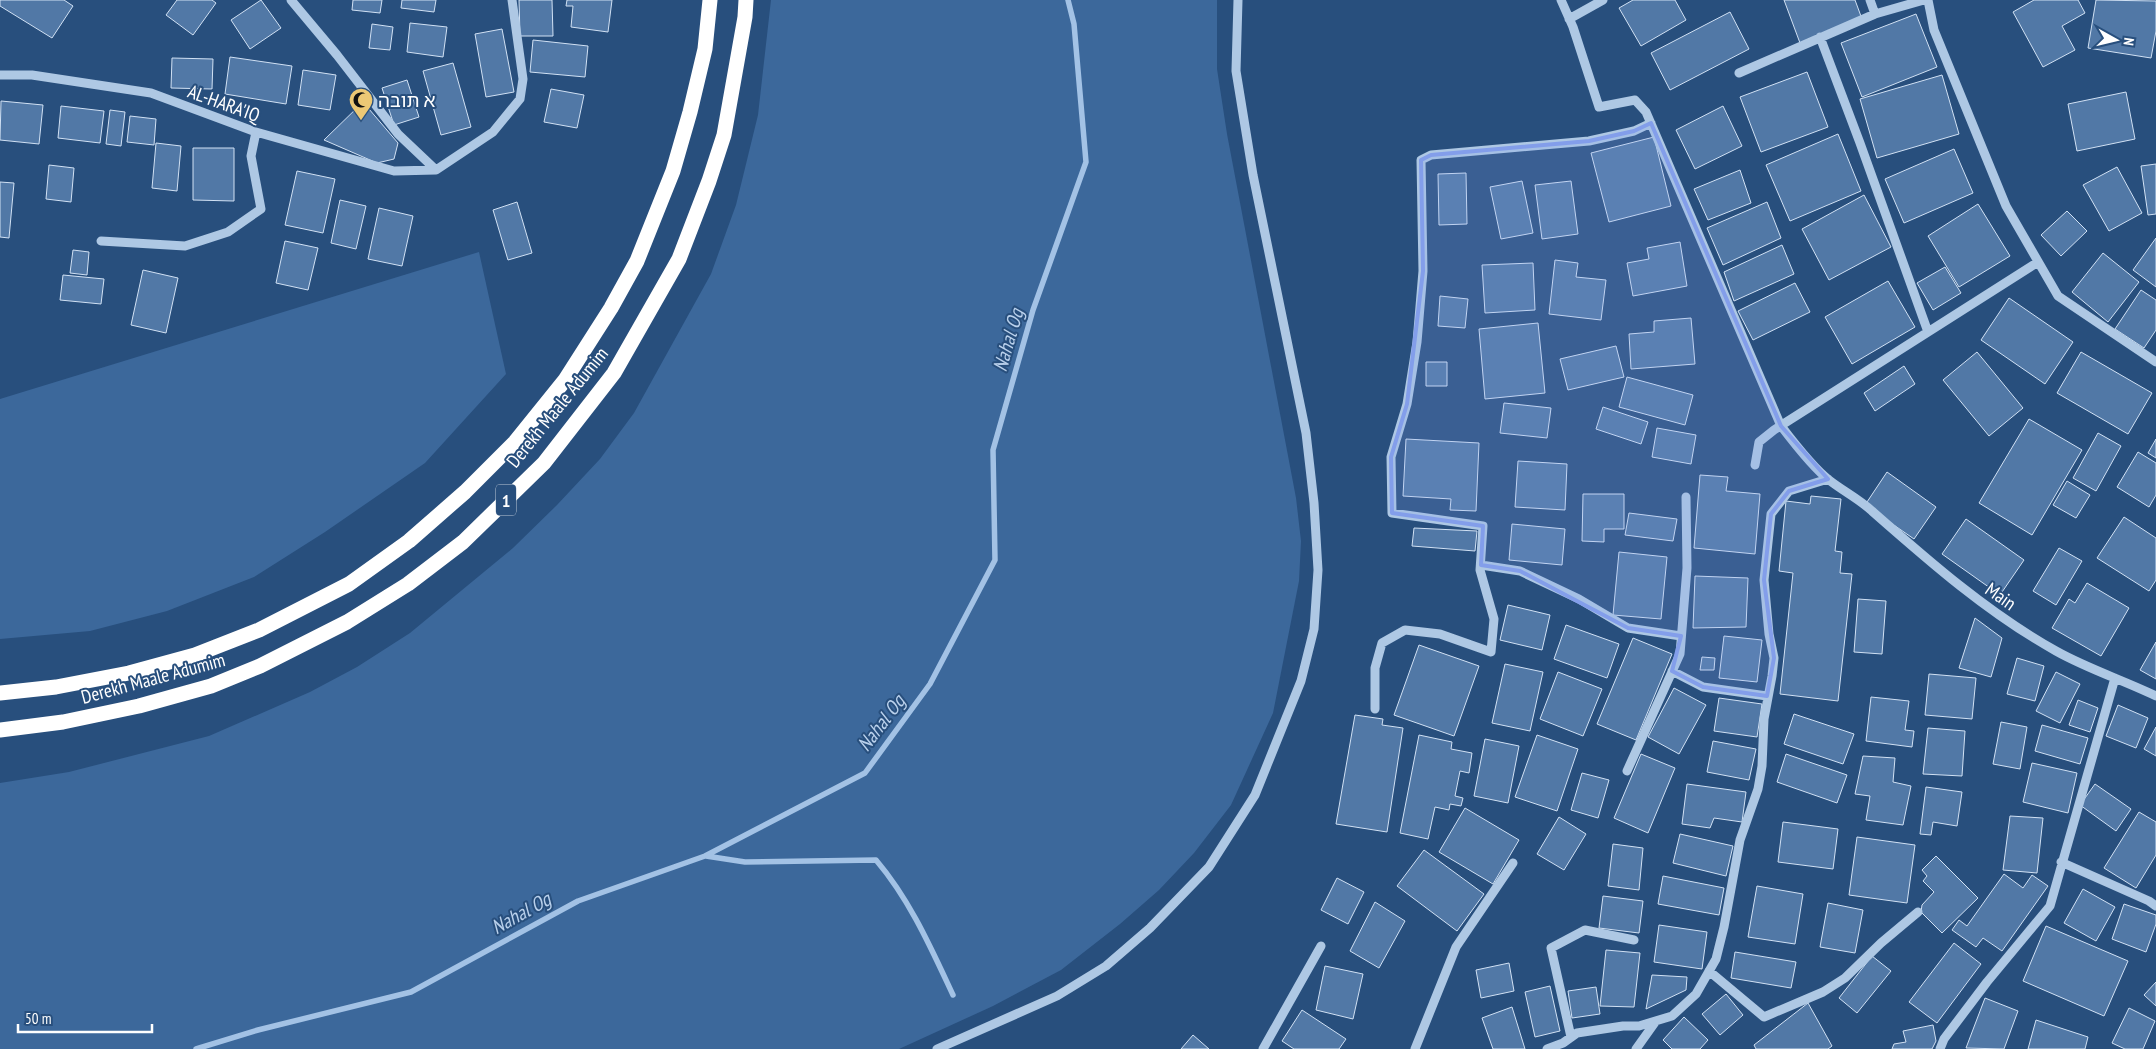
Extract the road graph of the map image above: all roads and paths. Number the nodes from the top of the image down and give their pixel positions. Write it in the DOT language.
graph roads {
  1 [pos="290,0"];
  2 [pos="512,0"];
  3 [pos="710,0"];
  4 [pos="746,0"];
  5 [pos="1238,0"];
  6 [pos="1560,0"];
  7 [pos="1603,0"];
  8 [pos="1870,0"];
  9 [pos="1924,0"];
  10 [pos="1928,0"];
  11 [pos="1875,14"];
  12 [pos="1569,19"];
  13 [pos="1820,37"];
  14 [pos="1739,73"];
  15 [pos="0,74"];
  16 [pos="1651,123"];
  17 [pos="256,132"];
  18 [pos="436,170"];
  19 [pos="101,241"];
  20 [pos="2038,262"];
  21 [pos="1928,332"];
  22 [pos="2156,362"];
  23 [pos="1781,426"];
  24 [pos="1755,465"];
  25 [pos="1828,479"];
  26 [pos="1686,497"];
  27 [pos="1481,566"];
  28 [pos="1682,636"];
  29 [pos="1672,671"];
  30 [pos="2115,678"];
  31 [pos="0,693"];
  32 [pos="1767,696"];
  33 [pos="2156,696"];
  34 [pos="1375,710"];
  35 [pos="0,730"];
  36 [pos="1627,771"];
  37 [pos="2061,862"];
  38 [pos="1513,863"];
  39 [pos="2156,906"];
  40 [pos="1918,912"];
  41 [pos="1634,940"];
  42 [pos="1321,946"];
  43 [pos="1709,971"];
  44 [pos="1656,1021"];
  45 [pos="1570,1037"];
  46 [pos="937,1049"];
  47 [pos="1263,1049"];
  48 [pos="1415,1049"];
  49 [pos="1547,1049"];
  50 [pos="1636,1049"];
  51 [pos="1940,1049"];
  1 -- 18 [label="street"];
  2 -- 18 [label="street"];
  3 -- 31 [label="highway, Derekh Maale Adumim / 1"];
  4 -- 35 [label="highway, Derekh Maale Adumim / 1"];
  5 -- 46 [label="street"];
  6 -- 12 [label="street"];
  7 -- 12 [label="street"];
  8 -- 11 [label="street"];
  9 -- 11 [label="street"];
  10 -- 20 [label="street"];
  11 -- 13 [label="street"];
  12 -- 16 [label="street, Main"];
  13 -- 14 [label="street"];
  13 -- 21 [label="street"];
  15 -- 17 [label="street, AL-HARA'IQ"];
  16 -- 23 [label="street, Main"];
  16 -- 27 [label="street"];
  17 -- 18 [label="street, AL-HARA'IQ"];
  17 -- 19 [label="street"];
  20 -- 21 [label="street"];
  20 -- 22 [label="street"];
  21 -- 23 [label="street"];
  23 -- 24 [label="street"];
  23 -- 25 [label="street, Main"];
  25 -- 30 [label="street, Main"];
  25 -- 32 [label="street"];
  26 -- 28 [label="street"];
  27 -- 28 [label="street"];
  27 -- 34 [label="street"];
  28 -- 29 [label="street"];
  29 -- 32 [label="street"];
  29 -- 36 [label="street"];
  30 -- 33 [label="street, Main"];
  30 -- 37 [label="street"];
  32 -- 43 [label="street"];
  37 -- 39 [label="street"];
  37 -- 51 [label="street"];
  38 -- 48 [label="street"];
  40 -- 43 [label="street"];
  41 -- 45 [label="street"];
  42 -- 47 [label="street"];
  43 -- 44 [label="street"];
  44 -- 45 [label="street"];
  44 -- 50 [label="street"];
  45 -- 49 [label="street"];
}
